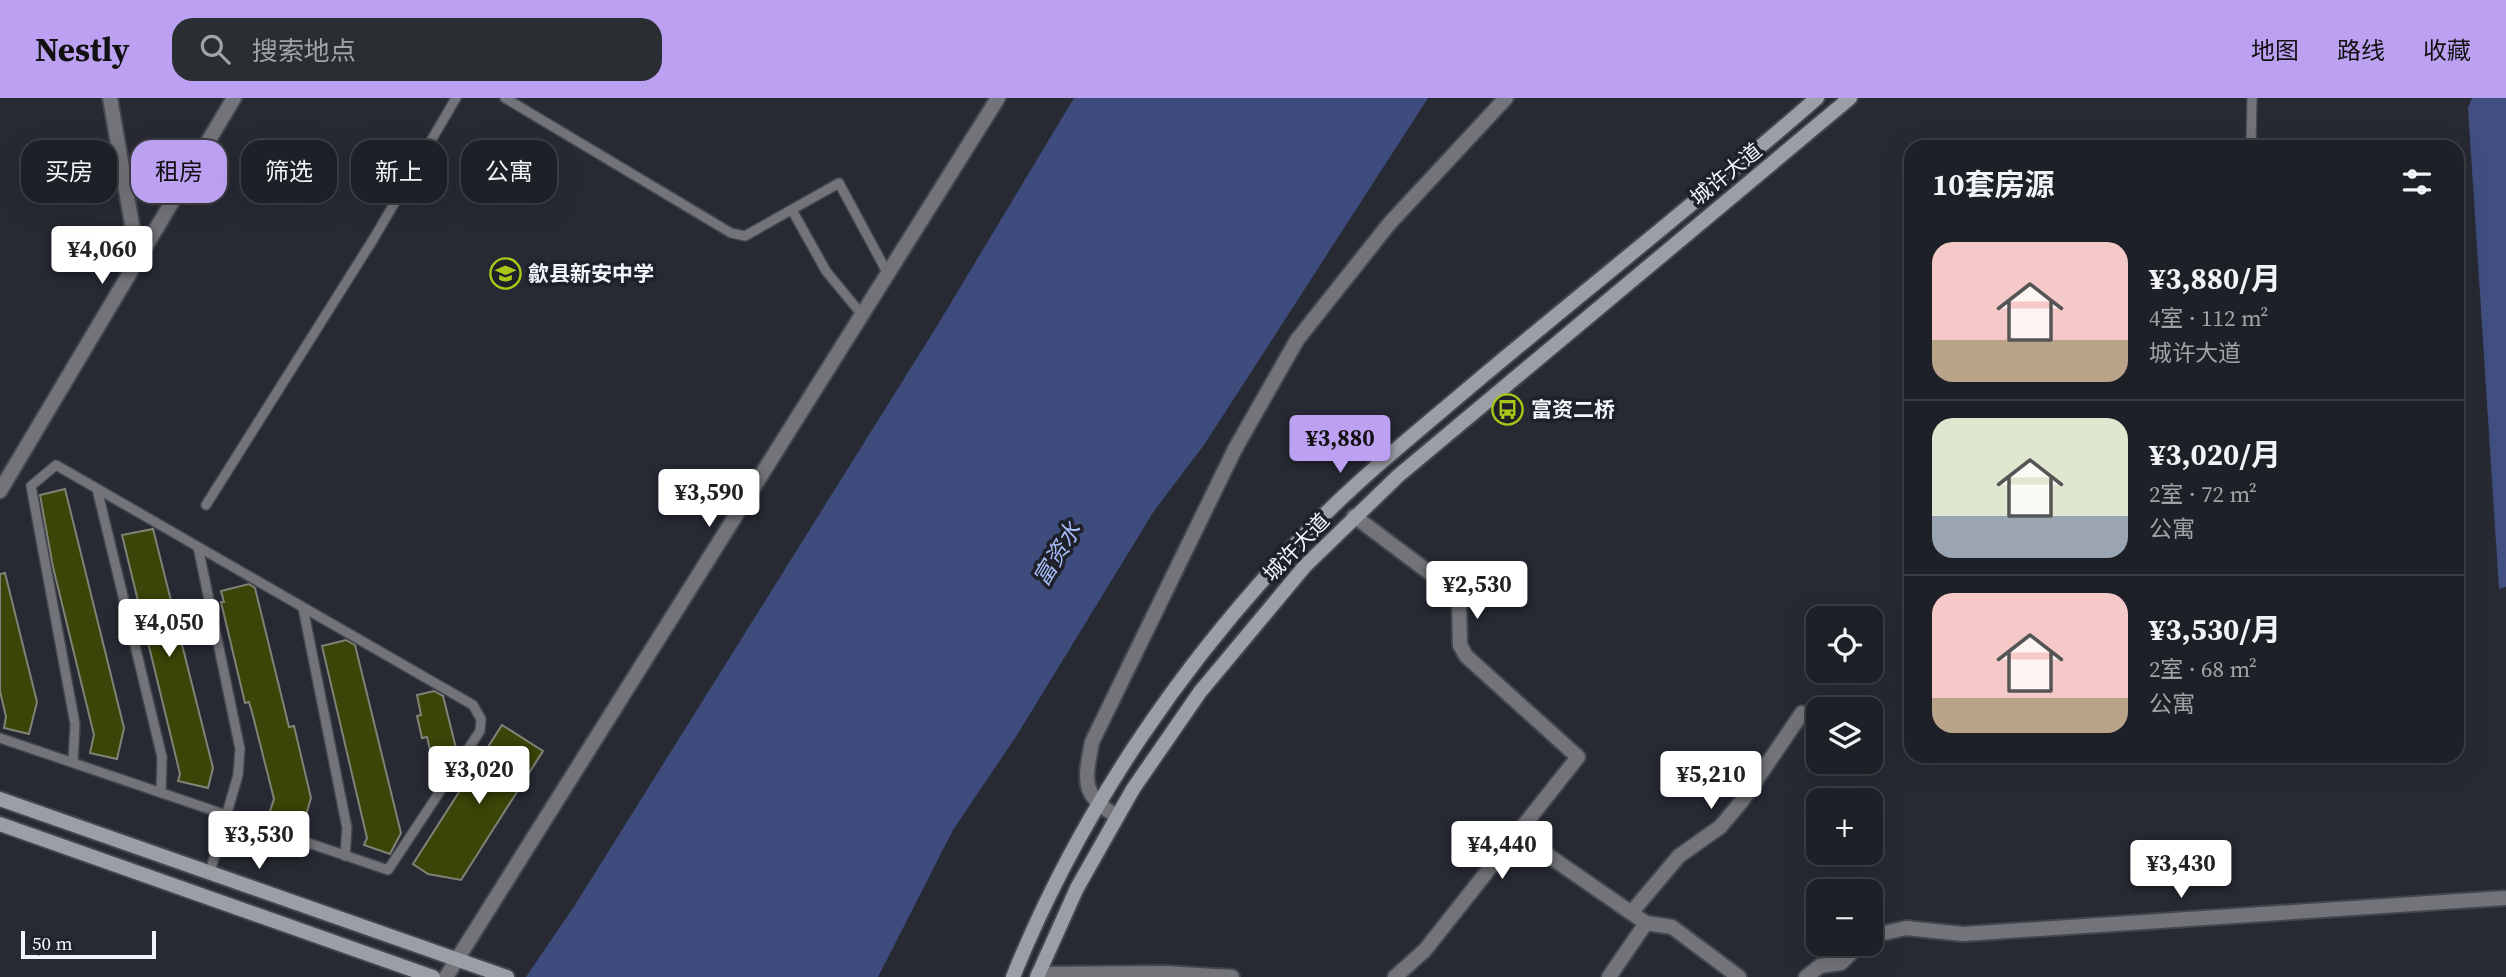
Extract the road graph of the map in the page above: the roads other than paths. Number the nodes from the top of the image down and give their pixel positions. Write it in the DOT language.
graph roads {
  1 [pos="110,98"];
  2 [pos="234,98"];
  3 [pos="456,98"];
  4 [pos="505,98"];
  5 [pos="998,98"];
  6 [pos="1506,98"];
  7 [pos="1817,98"];
  8 [pos="1850,98"];
  9 [pos="2252,98"];
  10 [pos="2251,140"];
  11 [pos="792,209"];
  12 [pos="138,258"];
  13 [pos="888,275"];
  14 [pos="863,316"];
  15 [pos="97,489"];
  16 [pos="0,491"];
  17 [pos="206,505"];
  18 [pos="1354,516"];
  19 [pos="198,547"];
  20 [pos="303,608"];
  21 [pos="1802,713"];
  22 [pos="0,738"];
  23 [pos="73,761"];
  24 [pos="161,792"];
  25 [pos="0,799"];
  26 [pos="1099,806"];
  27 [pos="227,814"];
  28 [pos="1117,816"];
  29 [pos="0,824"];
  30 [pos="1517,834"];
  31 [pos="345,856"];
  32 [pos="210,872"];
  33 [pos="2504,898"];
  34 [pos="1631,913"];
  35 [pos="1646,923"];
  36 [pos="1883,933"];
  37 [pos="1848,956"];
  38 [pos="457,960"];
  39 [pos="1037,976"];
  40 [pos="433,977"];
  41 [pos="446,977"];
  42 [pos="506,977"];
  43 [pos="1013,977"];
  44 [pos="1232,977"];
  45 [pos="1395,977"];
  46 [pos="1609,977"];
  47 [pos="1739,977"];
  48 [pos="1806,977"];
  1 -- 12 [label="street"];
  2 -- 12 [label="street"];
  3 -- 17 [label="lane"];
  4 -- 11 [label="lane"];
  5 -- 13 [label="street"];
  6 -- 26 [label="street"];
  7 -- 26 [label="main road, 城许大道"];
  8 -- 18 [label="main road, 城许大道"];
  9 -- 10 [label="lane"];
  11 -- 13 [label="lane"];
  11 -- 14 [label="lane"];
  12 -- 16 [label="street"];
  13 -- 14 [label="street"];
  14 -- 38 [label="street"];
  15 -- 19 [label="lane"];
  15 -- 23 [label="lane"];
  15 -- 24 [label="lane"];
  18 -- 28 [label="main road, 城许大道"];
  18 -- 30 [label="street"];
  19 -- 20 [label="lane"];
  19 -- 27 [label="lane"];
  20 -- 31 [label="lane"];
  20 -- 31 [label="lane"];
  21 -- 34 [label="street"];
  22 -- 23 [label="lane"];
  23 -- 24 [label="lane"];
  24 -- 27 [label="lane"];
  25 -- 32 [label="main road"];
  26 -- 28 [label="street"];
  26 -- 43 [label="main road, 城许大道"];
  27 -- 31 [label="lane"];
  27 -- 32 [label="lane"];
  28 -- 39 [label="main road, 城许大道"];
  29 -- 40 [label="main road"];
  30 -- 34 [label="street"];
  30 -- 45 [label="street"];
  32 -- 38 [label="main road"];
  33 -- 36 [label="street"];
  34 -- 35 [label="street"];
  35 -- 46 [label="street"];
  35 -- 47 [label="street"];
  37 -- 48 [label="street"];
  38 -- 41 [label="street"];
  38 -- 42 [label="main road"];
  39 -- 44 [label="street"];
}
